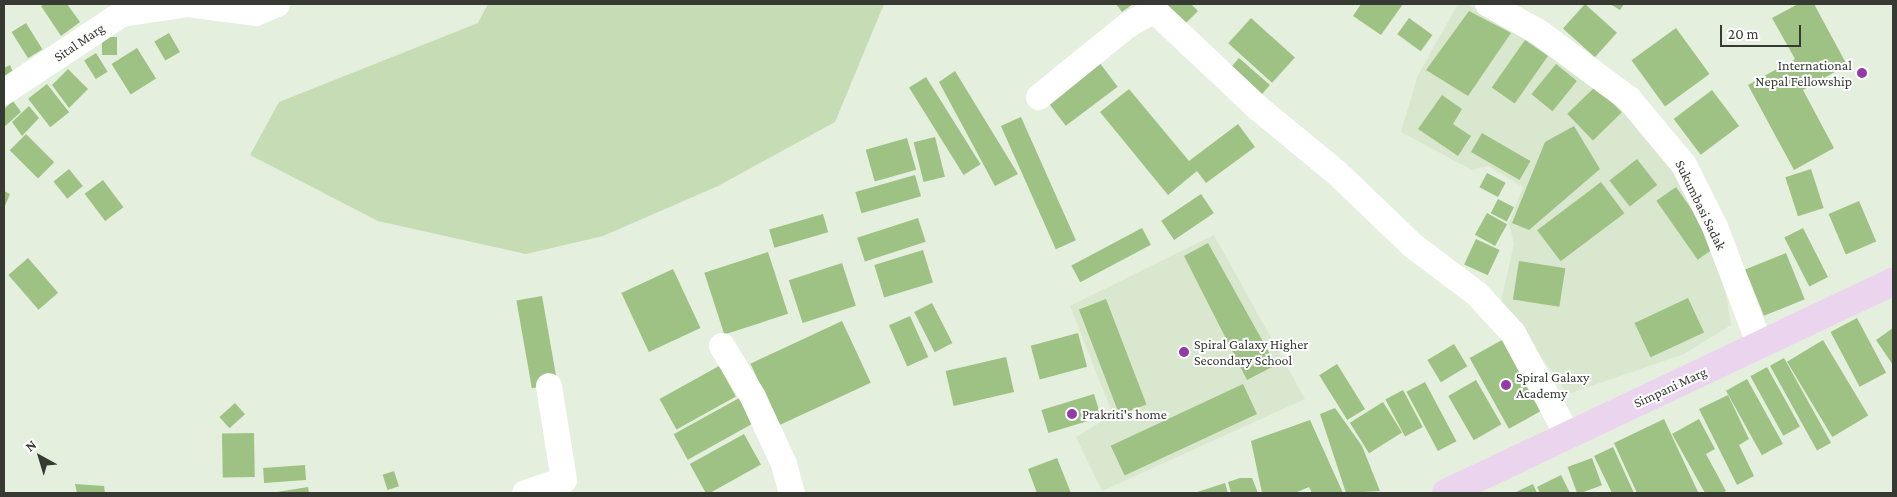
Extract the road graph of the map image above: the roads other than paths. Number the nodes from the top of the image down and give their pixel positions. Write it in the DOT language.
graph roads {
  1 [pos="277,4"];
  2 [pos="1488,4"];
  3 [pos="4,92"];
  4 [pos="1039,96"];
  5 [pos="1893,282"];
  6 [pos="1759,343"];
  7 [pos="722,346"];
  8 [pos="549,386"];
  9 [pos="1567,434"];
  10 [pos="525,493"];
  11 [pos="792,493"];
  12 [pos="1446,493"];
  1 -- 3 [label="street, Sital Marg"];
  2 -- 6 [label="street, Sukumbasi Sadak"];
  4 -- 9 [label="street"];
  5 -- 6 [label="main road, Simpani Marg"];
  6 -- 9 [label="main road, Simpani Marg"];
  7 -- 11 [label="street"];
  8 -- 10 [label="street"];
  9 -- 12 [label="main road, Simpani Marg"];
}
